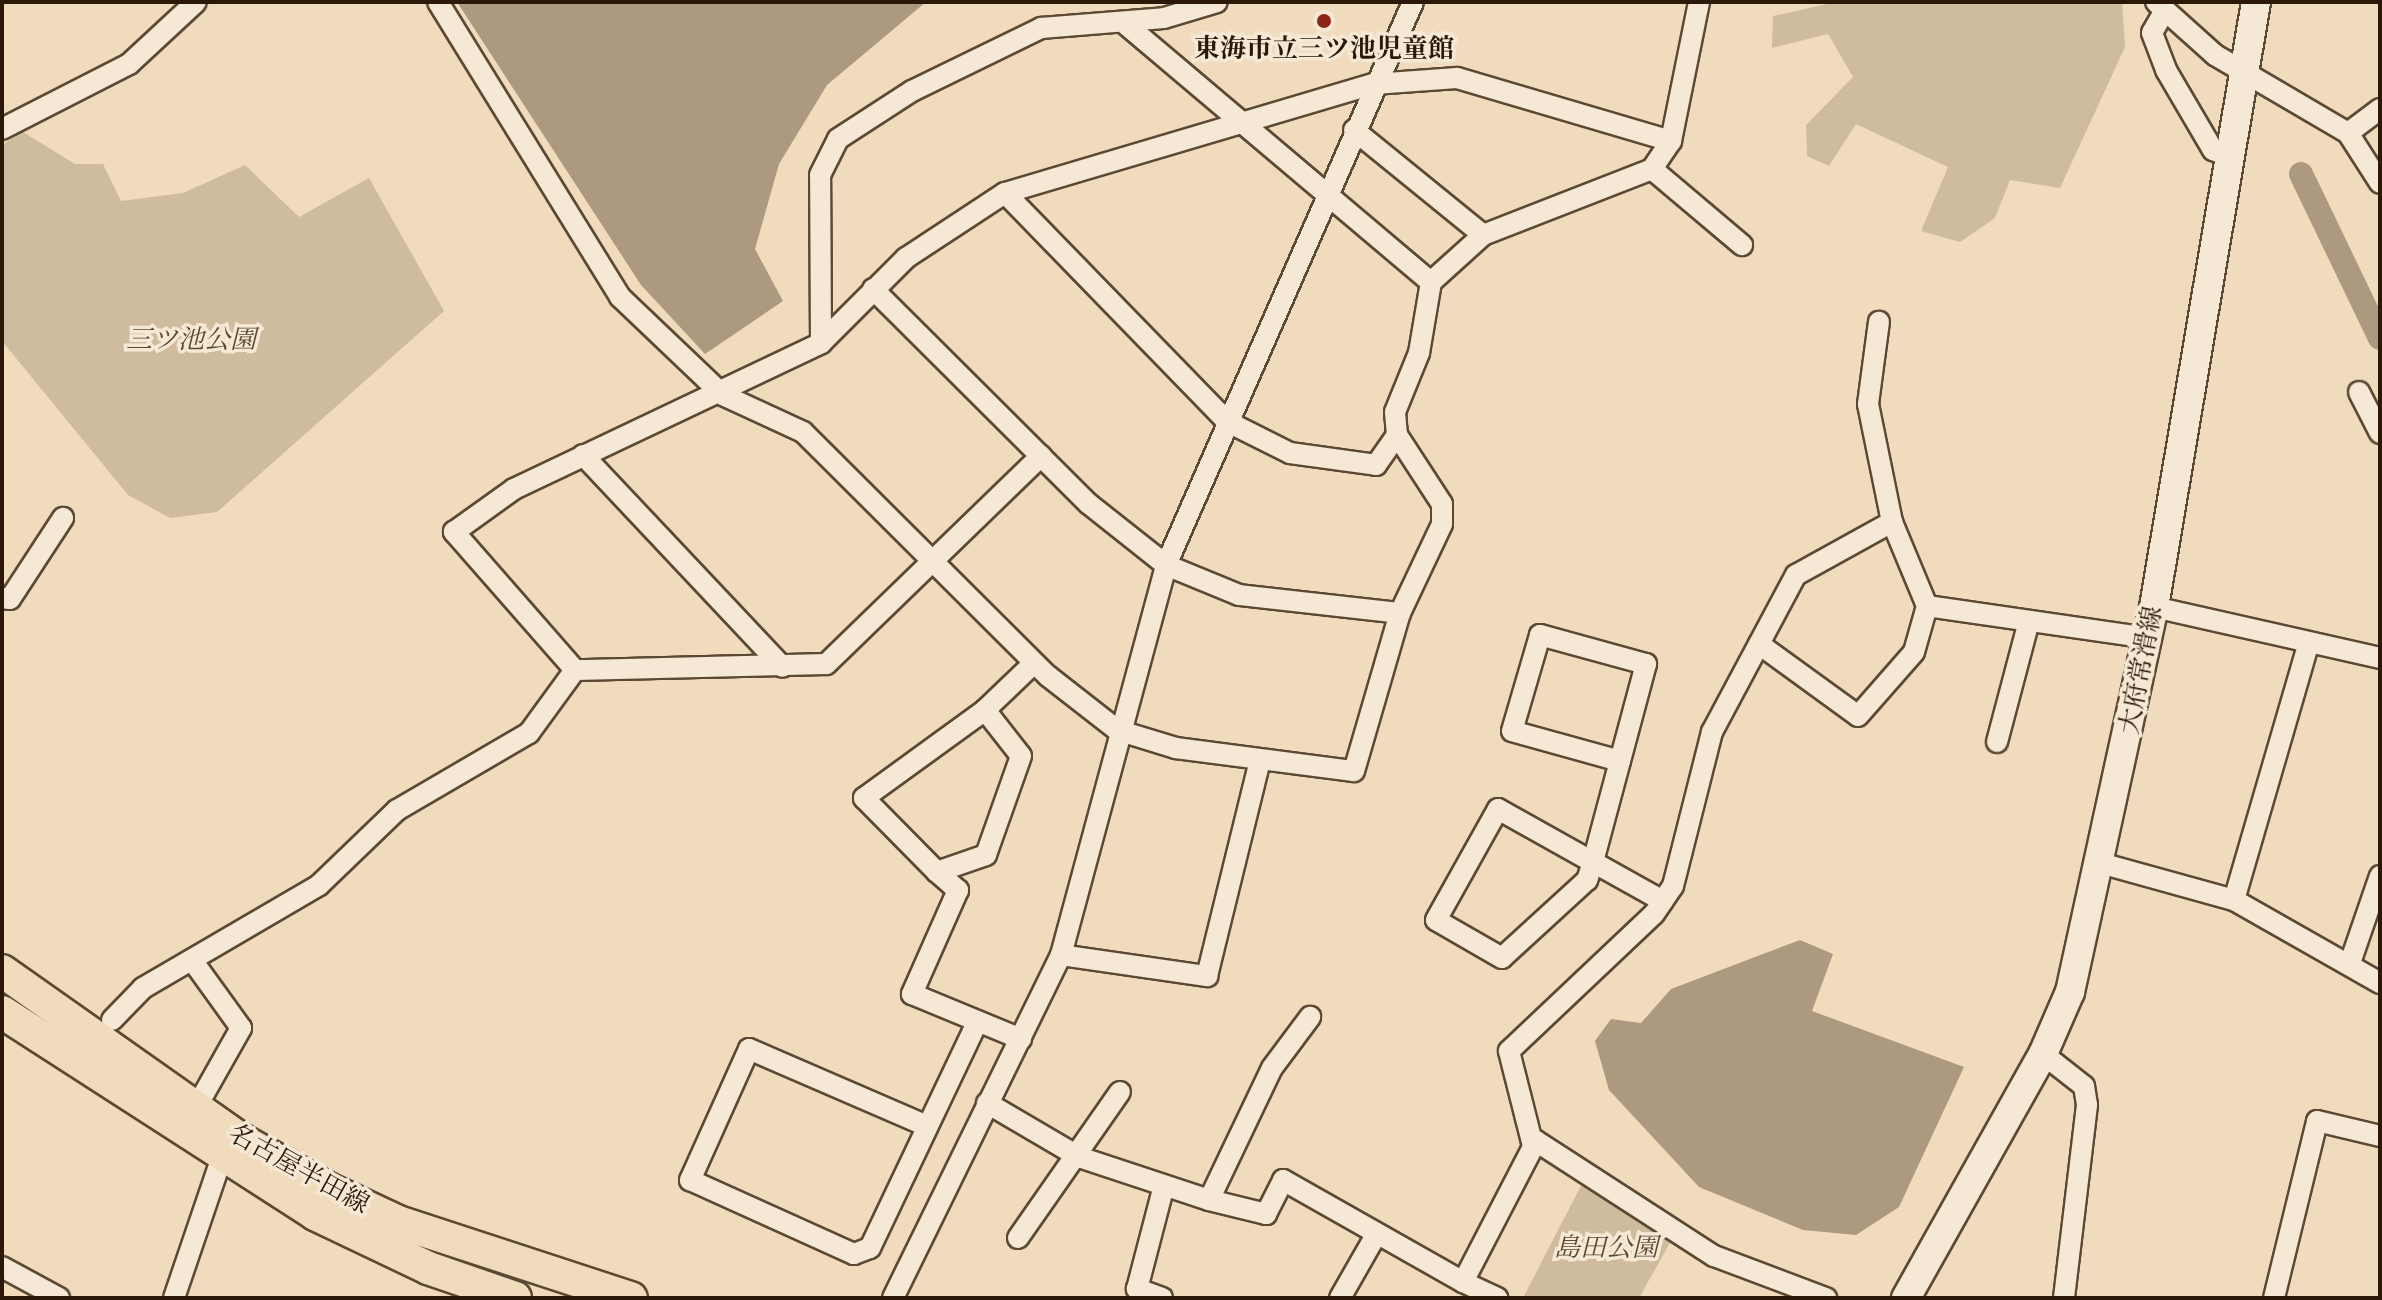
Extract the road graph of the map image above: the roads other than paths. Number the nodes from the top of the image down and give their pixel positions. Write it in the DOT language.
graph roads {
  1 [pos="196,2"];
  2 [pos="438,2"];
  3 [pos="1217,2"];
  4 [pos="1413,2"];
  5 [pos="1699,2"];
  6 [pos="2256,2"];
  7 [pos="2160,7"];
  8 [pos="1123,22"];
  9 [pos="2241,67"];
  10 [pos="1374,84"];
  11 [pos="2380,109"];
  12 [pos="1245,119"];
  13 [pos="2,129"];
  14 [pos="1354,130"];
  15 [pos="2348,133"];
  16 [pos="1671,141"];
  17 [pos="2229,156"];
  18 [pos="1652,169"];
  19 [pos="2380,183"];
  20 [pos="1005,193"];
  21 [pos="1325,195"];
  22 [pos="1483,235"];
  23 [pos="1742,245"];
  24 [pos="1431,282"];
  25 [pos="873,289"];
  26 [pos="1879,322"];
  27 [pos="821,343"];
  28 [pos="2359,392"];
  29 [pos="723,395"];
  30 [pos="1228,422"];
  31 [pos="2380,433"];
  32 [pos="1397,435"];
  33 [pos="583,455"];
  34 [pos="1041,456"];
  35 [pos="63,518"];
  36 [pos="1892,522"];
  37 [pos="937,562"];
  38 [pos="1166,565"];
  39 [pos="2,598"];
  40 [pos="1927,606"];
  41 [pos="2154,607"];
  42 [pos="1400,613"];
  43 [pos="2029,621"];
  44 [pos="2148,638"];
  45 [pos="1759,644"];
  46 [pos="2308,646"];
  47 [pos="2380,658"];
  48 [pos="1034,663"];
  49 [pos="783,667"];
  50 [pos="575,670"];
  51 [pos="985,710"];
  52 [pos="1117,730"];
  53 [pos="1997,742"];
  54 [pos="1620,761"];
  55 [pos="1259,764"];
  56 [pos="1593,862"];
  57 [pos="2104,864"];
  58 [pos="937,872"];
  59 [pos="2380,876"];
  60 [pos="2234,900"];
  61 [pos="1663,901"];
  62 [pos="1061,955"];
  63 [pos="192,960"];
  64 [pos="2350,963"];
  65 [pos="2,971"];
  66 [pos="2380,983"];
  67 [pos="2,1012"];
  68 [pos="1310,1017"];
  69 [pos="112,1020"];
  70 [pos="978,1021"];
  71 [pos="1021,1039"];
  72 [pos="2043,1054"];
  73 [pos="1120,1092"];
  74 [pos="987,1103"];
  75 [pos="196,1108"];
  76 [pos="927,1126"];
  77 [pos="2380,1136"];
  78 [pos="1533,1146"];
  79 [pos="1079,1157"];
  80 [pos="221,1160"];
  81 [pos="1164,1185"];
  82 [pos="1209,1200"];
  83 [pos="1376,1235"];
  84 [pos="1018,1238"];
  85 [pos="2,1267"];
  86 [pos="1463,1282"];
  87 [pos="59,1298"];
  88 [pos="174,1298"];
  89 [pos="515,1298"];
  90 [pos="631,1298"];
  91 [pos="893,1298"];
  92 [pos="1162,1298"];
  93 [pos="1340,1298"];
  94 [pos="1497,1298"];
  95 [pos="1826,1298"];
  96 [pos="1906,1298"];
  97 [pos="2064,1298"];
  98 [pos="2274,1298"];
  1 -- 13 [label="street"];
  2 -- 29 [label="street"];
  3 -- 8 [label="street"];
  4 -- 10 [label="street"];
  5 -- 16 [label="street"];
  6 -- 9 [label="main road, 大府常滑線"];
  7 -- 9 [label="street"];
  7 -- 17 [label="street"];
  8 -- 12 [label="street"];
  8 -- 27 [label="street"];
  9 -- 15 [label="street"];
  9 -- 17 [label="main road, 大府常滑線"];
  10 -- 12 [label="street"];
  10 -- 14 [label="street"];
  10 -- 16 [label="street"];
  11 -- 15 [label="street"];
  12 -- 20 [label="street"];
  12 -- 21 [label="street"];
  14 -- 21 [label="street"];
  14 -- 22 [label="street"];
  15 -- 19 [label="street"];
  16 -- 18 [label="street"];
  17 -- 41 [label="main road, 大府常滑線"];
  18 -- 22 [label="street"];
  18 -- 23 [label="street"];
  20 -- 25 [label="street"];
  20 -- 30 [label="street"];
  21 -- 24 [label="street"];
  21 -- 30 [label="street"];
  22 -- 24 [label="street"];
  24 -- 32 [label="street"];
  25 -- 27 [label="street"];
  25 -- 34 [label="street"];
  26 -- 36 [label="street"];
  27 -- 29 [label="street"];
  28 -- 31 [label="street"];
  29 -- 33 [label="street"];
  29 -- 37 [label="street"];
  30 -- 32 [label="street"];
  30 -- 38 [label="street"];
  32 -- 42 [label="street"];
  33 -- 49 [label="street"];
  33 -- 50 [label="street"];
  34 -- 37 [label="street"];
  34 -- 38 [label="street"];
  35 -- 39 [label="street"];
  36 -- 40 [label="street"];
  36 -- 45 [label="street"];
  37 -- 48 [label="street"];
  37 -- 49 [label="street"];
  38 -- 42 [label="street"];
  38 -- 52 [label="street"];
  40 -- 43 [label="street"];
  40 -- 45 [label="street"];
  41 -- 44 [label="main road, 大府常滑線"];
  41 -- 46 [label="street"];
  42 -- 55 [label="street"];
  43 -- 44 [label="street"];
  43 -- 53 [label="street"];
  44 -- 57 [label="main road, 大府常滑線"];
  45 -- 61 [label="street"];
  46 -- 47 [label="street"];
  46 -- 60 [label="street"];
  48 -- 51 [label="street"];
  48 -- 52 [label="street"];
  49 -- 50 [label="street"];
  50 -- 63 [label="street"];
  51 -- 58 [label="street"];
  51 -- 58 [label="street"];
  52 -- 55 [label="street"];
  52 -- 62 [label="street"];
  54 -- 54 [label="street"];
  54 -- 56 [label="street"];
  55 -- 62 [label="street"];
  56 -- 56 [label="street"];
  56 -- 61 [label="street"];
  57 -- 60 [label="street"];
  57 -- 72 [label="main road, 大府常滑線"];
  58 -- 70 [label="street"];
  59 -- 64 [label="street"];
  60 -- 64 [label="street"];
  61 -- 78 [label="street"];
  62 -- 71 [label="street"];
  63 -- 69 [label="street"];
  63 -- 75 [label="street"];
  64 -- 66 [label="street"];
  65 -- 75 [label="main road, 名古屋半田線"];
  67 -- 80 [label="main road, 名古屋半田線"];
  68 -- 82 [label="street"];
  70 -- 71 [label="street"];
  70 -- 76 [label="street"];
  71 -- 74 [label="street"];
  72 -- 96 [label="main road, 大府常滑線"];
  72 -- 97 [label="street"];
  73 -- 79 [label="street"];
  74 -- 79 [label="street"];
  74 -- 91 [label="street"];
  75 -- 90 [label="main road, 名古屋半田線"];
  76 -- 76 [label="street"];
  77 -- 98 [label="street"];
  78 -- 86 [label="street"];
  78 -- 95 [label="street"];
  79 -- 81 [label="street"];
  79 -- 84 [label="street"];
  80 -- 88 [label="street"];
  80 -- 89 [label="main road, 名古屋半田線"];
  81 -- 82 [label="street"];
  81 -- 92 [label="street"];
  82 -- 83 [label="street"];
  83 -- 86 [label="street"];
  83 -- 93 [label="street"];
  85 -- 87 [label="street"];
  86 -- 94 [label="street"];
}
